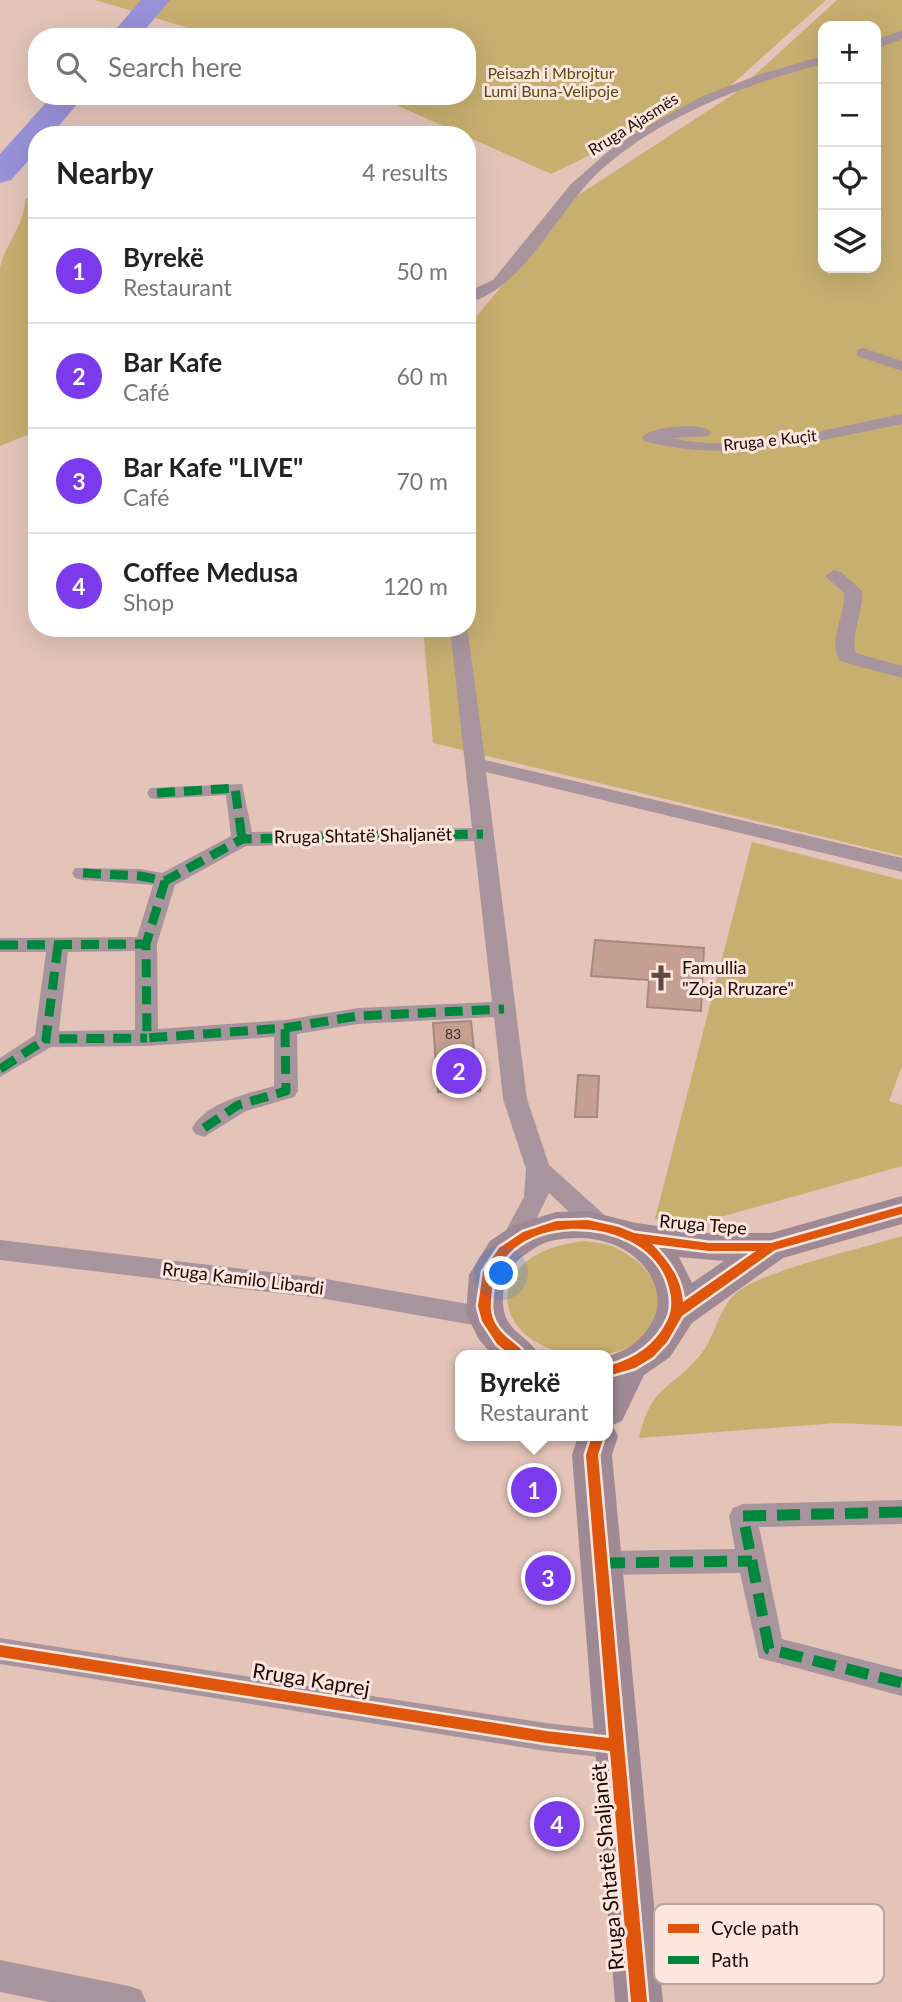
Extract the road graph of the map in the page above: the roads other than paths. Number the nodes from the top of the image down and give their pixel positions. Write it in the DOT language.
graph roads {
  1 [pos="902,34"];
  2 [pos="881,43"];
  3 [pos="818,62"];
  4 [pos="476,294"];
  5 [pos="863,353"];
  6 [pos="902,366"];
  7 [pos="902,419"];
  8 [pos="703,432"];
  9 [pos="834,576"];
  10 [pos="460,637"];
  11 [pos="902,672"];
  12 [pos="477,764"];
  13 [pos="157,793"];
  14 [pos="483,834"];
  15 [pos="242,839"];
  16 [pos="902,865"];
  17 [pos="83,873"];
  18 [pos="165,881"];
  19 [pos="146,944"];
  20 [pos="0,945"];
  21 [pos="58,945"];
  22 [pos="504,1009"];
  23 [pos="285,1028"];
  24 [pos="147,1038"];
  25 [pos="46,1039"];
  26 [pos="0,1069"];
  27 [pos="204,1128"];
  28 [pos="538,1169"];
  29 [pos="902,1210"];
  30 [pos="616,1231"];
  31 [pos="512,1242"];
  32 [pos="771,1247"];
  33 [pos="0,1250"];
  34 [pos="677,1313"];
  35 [pos="485,1317"];
  36 [pos="511,1350"];
  37 [pos="618,1369"];
  38 [pos="613,1388"];
  39 [pos="590,1442"];
  40 [pos="902,1512"];
  41 [pos="752,1561"];
  42 [pos="602,1563"];
  43 [pos="0,1651"];
  44 [pos="902,1684"];
  45 [pos="617,1745"];
  46 [pos="0,1976"];
  47 [pos="129,2002"];
  48 [pos="639,2002"];
  1 -- 2 [label="street"];
  3 -- 4 [label="street, Rruga Ajasmës"];
  5 -- 6 [label="street"];
  7 -- 8 [label="street, Rruga e Kuçit"];
  9 -- 11 [label="street"];
  10 -- 12 [label="street"];
  12 -- 14 [label="street"];
  12 -- 16 [label="street"];
  13 -- 15 [label="street"];
  14 -- 15 [label="street, Rruga Shtatë Shaljanët"];
  14 -- 22 [label="street"];
  15 -- 18 [label="street, Rruga Shtatë Shaljanët"];
  17 -- 18 [label="street"];
  18 -- 19 [label="street"];
  19 -- 21 [label="street"];
  19 -- 24 [label="street"];
  20 -- 21 [label="street"];
  21 -- 25 [label="street"];
  22 -- 23 [label="street"];
  22 -- 28 [label="street"];
  23 -- 24 [label="street"];
  23 -- 27 [label="street"];
  24 -- 25 [label="street"];
  25 -- 26 [label="street"];
  28 -- 30 [label="street"];
  28 -- 31 [label="street"];
  29 -- 32 [label="main road, Rruga Tepe"];
  30 -- 31 [label="main road, Rruga Tepe"];
  30 -- 32 [label="main road, Rruga Tepe"];
  30 -- 34 [label="main road"];
  31 -- 35 [label="main road"];
  32 -- 34 [label="main road, Rruga Tepe"];
  33 -- 35 [label="street, Rruga Kamilo Libardi"];
  34 -- 37 [label="main road"];
  35 -- 36 [label="main road"];
  37 -- 38 [label="main road"];
  39 -- 42 [label="main road, Rruga Shtatë Shaljanët"];
  40 -- 41 [label="street"];
  41 -- 42 [label="street"];
  41 -- 44 [label="street"];
  42 -- 45 [label="main road, Rruga Shtatë Shaljanët"];
  43 -- 45 [label="street, Rruga Kaprej"];
  45 -- 48 [label="main road, Rruga Shtatë Shaljanët"];
  46 -- 47 [label="street"];
}
